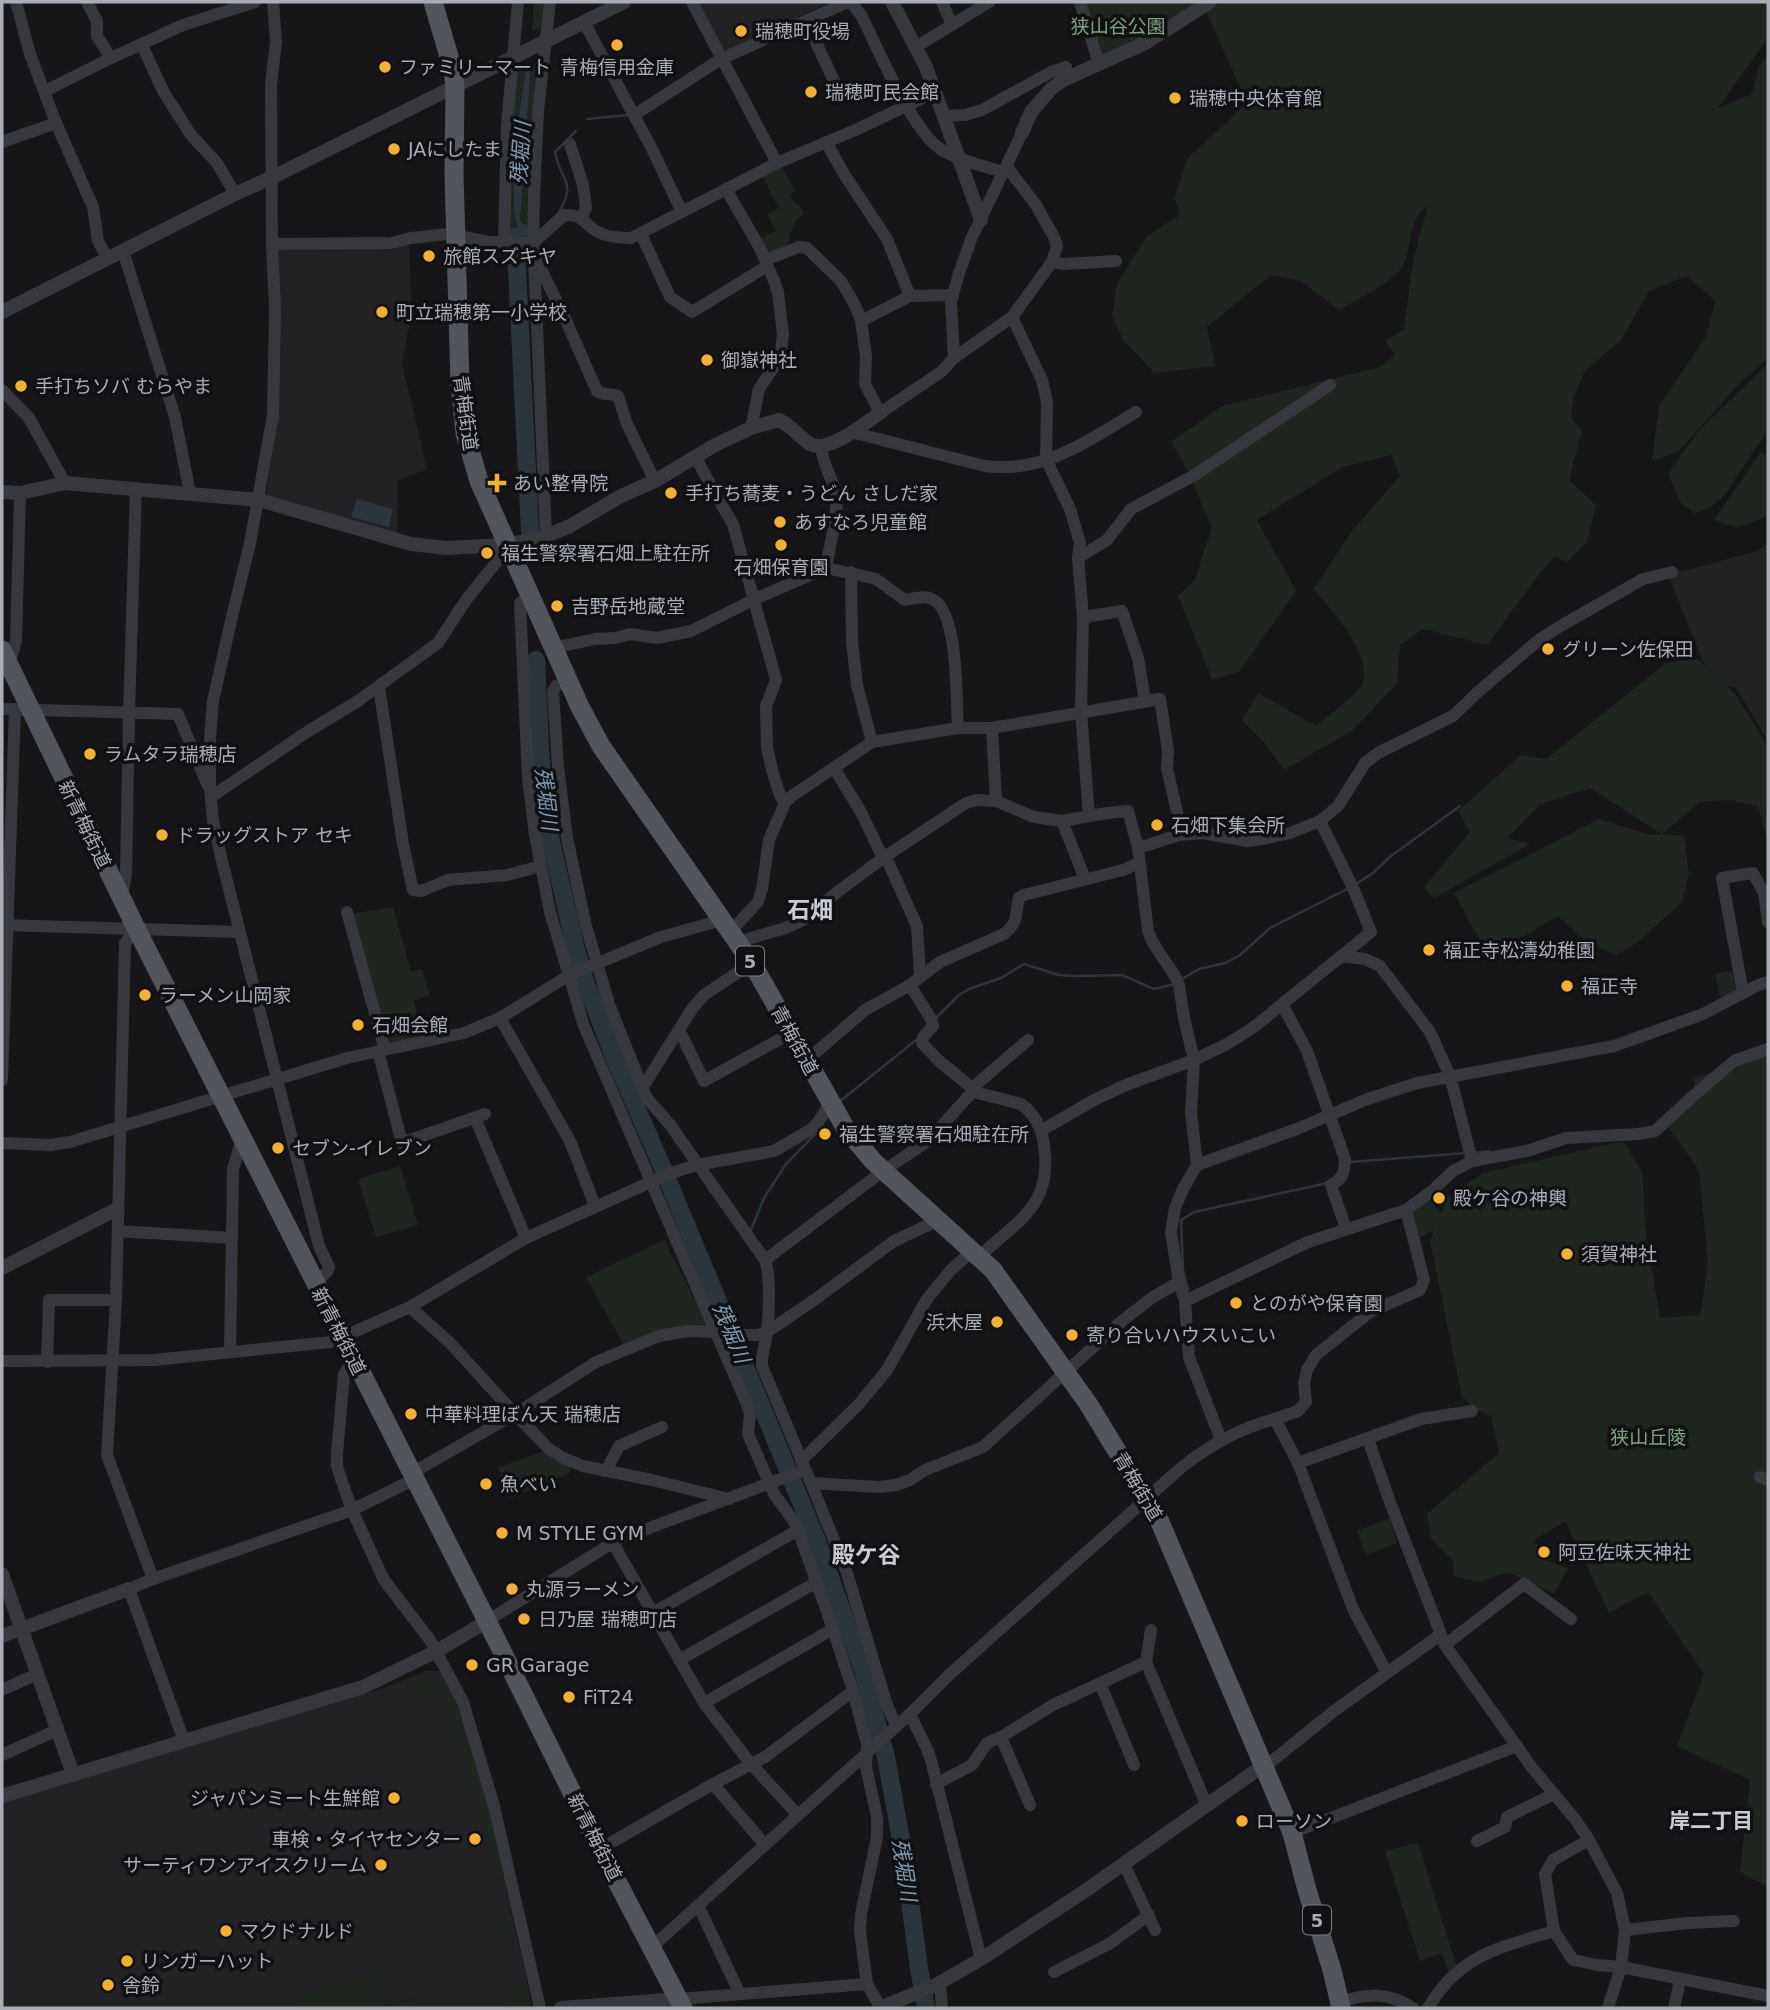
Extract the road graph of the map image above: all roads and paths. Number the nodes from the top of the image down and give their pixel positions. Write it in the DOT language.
graph roads {
  1 [pos="16,2"];
  2 [pos="88,2"];
  3 [pos="255,2"];
  4 [pos="273,2"];
  5 [pos="433,2"];
  6 [pos="518,2"];
  7 [pos="550,2"];
  8 [pos="624,2"];
  9 [pos="692,2"];
  10 [pos="851,2"];
  11 [pos="892,2"];
  12 [pos="942,2"];
  13 [pos="989,2"];
  14 [pos="1080,2"];
  15 [pos="1210,2"];
  16 [pos="806,21"];
  17 [pos="584,22"];
  18 [pos="952,25"];
  19 [pos="544,41"];
  20 [pos="142,45"];
  21 [pos="916,47"];
  22 [pos="515,56"];
  23 [pos="111,58"];
  24 [pos="722,59"];
  25 [pos="1099,64"];
  26 [pos="1066,67"];
  27 [pos="455,86"];
  28 [pos="45,91"];
  29 [pos="936,92"];
  30 [pos="842,98"];
  31 [pos="906,106"];
  32 [pos="634,115"];
  33 [pos="944,116"];
  34 [pos="56,123"];
  35 [pos="1022,133"];
  36 [pos="2,142"];
  37 [pos="826,142"];
  38 [pos="570,144"];
  39 [pos="958,157"];
  40 [pos="777,163"];
  41 [pos="1005,170"];
  42 [pos="273,177"];
  43 [pos="726,189"];
  44 [pos="235,194"];
  45 [pos="682,212"];
  46 [pos="582,217"];
  47 [pos="981,220"];
  48 [pos="641,234"];
  49 [pos="455,236"];
  50 [pos="505,242"];
  51 [pos="272,244"];
  52 [pos="532,246"];
  53 [pos="123,251"];
  54 [pos="108,259"];
  55 [pos="1116,261"];
  56 [pos="1052,262"];
  57 [pos="766,263"];
  58 [pos="953,295"];
  59 [pos="911,296"];
  60 [pos="2,312"];
  61 [pos="1012,317"];
  62 [pos="861,321"];
  63 [pos="954,358"];
  64 [pos="1330,384"];
  65 [pos="2,390"];
  66 [pos="1136,412"];
  67 [pos="880,413"];
  68 [pos="751,428"];
  69 [pos="852,432"];
  70 [pos="821,446"];
  71 [pos="695,456"];
  72 [pos="1046,459"];
  73 [pos="655,481"];
  74 [pos="65,483"];
  75 [pos="136,488"];
  76 [pos="2,492"];
  77 [pos="20,493"];
  78 [pos="190,493"];
  79 [pos="259,500"];
  80 [pos="546,536"];
  81 [pos="507,545"];
  82 [pos="1078,558"];
  83 [pos="826,568"];
  84 [pos="851,572"];
  85 [pos="1672,572"];
  86 [pos="530,596"];
  87 [pos="755,599"];
  88 [pos="1083,617"];
  89 [pos="554,648"];
  90 [pos="5,658"];
  91 [pos="568,681"];
  92 [pos="379,687"];
  93 [pos="1145,701"];
  94 [pos="16,709"];
  95 [pos="1081,712"];
  96 [pos="129,713"];
  97 [pos="958,728"];
  98 [pos="992,728"];
  99 [pos="872,742"];
  100 [pos="834,768"];
  101 [pos="211,793"];
  102 [pos="996,801"];
  103 [pos="785,803"];
  104 [pos="1089,816"];
  105 [pos="1062,821"];
  106 [pos="1320,821"];
  107 [pos="1182,834"];
  108 [pos="1138,848"];
  109 [pos="883,858"];
  110 [pos="1139,863"];
  111 [pos="541,866"];
  112 [pos="1085,880"];
  113 [pos="122,899"];
  114 [pos="347,912"];
  115 [pos="1768,922"];
  116 [pos="4,925"];
  117 [pos="136,928"];
  118 [pos="730,931"];
  119 [pos="239,932"];
  120 [pos="1342,956"];
  121 [pos="752,963"];
  122 [pos="595,964"];
  123 [pos="570,975"];
  124 [pos="915,981"];
  125 [pos="1768,982"];
  126 [pos="1743,993"];
  127 [pos="1282,1003"];
  128 [pos="500,1018"];
  129 [pos="679,1030"];
  130 [pos="791,1034"];
  131 [pos="1028,1040"];
  132 [pos="1768,1049"];
  133 [pos="382,1051"];
  134 [pos="1194,1060"];
  135 [pos="806,1061"];
  136 [pos="1450,1076"];
  137 [pos="278,1079"];
  138 [pos="2,1080"];
  139 [pos="641,1085"];
  140 [pos="974,1090"];
  141 [pos="221,1096"];
  142 [pos="830,1103"];
  143 [pos="1329,1115"];
  144 [pos="119,1128"];
  145 [pos="1042,1130"];
  146 [pos="243,1138"];
  147 [pos="2,1143"];
  148 [pos="1472,1161"];
  149 [pos="697,1165"];
  150 [pos="1197,1165"];
  151 [pos="883,1171"];
  152 [pos="653,1181"];
  153 [pos="595,1206"];
  154 [pos="117,1209"];
  155 [pos="1406,1210"];
  156 [pos="939,1220"];
  157 [pos="1346,1229"];
  158 [pos="118,1231"];
  159 [pos="232,1238"];
  160 [pos="526,1238"];
  161 [pos="977,1253"];
  162 [pos="765,1260"];
  163 [pos="2,1268"];
  164 [pos="315,1282"];
  165 [pos="1179,1282"];
  166 [pos="116,1300"];
  167 [pos="1185,1301"];
  168 [pos="410,1307"];
  169 [pos="717,1332"];
  170 [pos="767,1332"];
  171 [pos="344,1338"];
  172 [pos="230,1352"];
  173 [pos="353,1358"];
  174 [pos="2,1361"];
  175 [pos="114,1361"];
  176 [pos="47,1362"];
  177 [pos="1066,1372"];
  178 [pos="1472,1411"];
  179 [pos="515,1414"];
  180 [pos="1275,1419"];
  181 [pos="662,1427"];
  182 [pos="1368,1439"];
  183 [pos="1221,1440"];
  184 [pos="1298,1462"];
  185 [pos="803,1466"];
  186 [pos="606,1471"];
  187 [pos="413,1476"];
  188 [pos="775,1482"];
  189 [pos="811,1483"];
  190 [pos="729,1499"];
  191 [pos="1147,1500"];
  192 [pos="352,1510"];
  193 [pos="798,1530"];
  194 [pos="613,1543"];
  195 [pos="2,1574"];
  196 [pos="153,1579"];
  197 [pos="817,1582"];
  198 [pos="129,1589"];
  199 [pos="653,1613"];
  200 [pos="1571,1619"];
  201 [pos="487,1621"];
  202 [pos="20,1628"];
  203 [pos="833,1629"];
  204 [pos="1151,1630"];
  205 [pos="2,1636"];
  206 [pos="1442,1640"];
  207 [pos="437,1651"];
  208 [pos="679,1660"];
  209 [pos="1146,1662"];
  210 [pos="1387,1673"];
  211 [pos="37,1674"];
  212 [pos="1100,1683"];
  213 [pos="2,1690"];
  214 [pos="853,1691"];
  215 [pos="704,1703"];
  216 [pos="910,1714"];
  217 [pos="895,1727"];
  218 [pos="57,1730"];
  219 [pos="1001,1737"];
  220 [pos="184,1741"];
  221 [pos="1517,1746"];
  222 [pos="869,1750"];
  223 [pos="2,1755"];
  224 [pos="751,1764"];
  225 [pos="1134,1765"];
  226 [pos="1264,1765"];
  227 [pos="73,1774"];
  228 [pos="713,1784"];
  229 [pos="936,1784"];
  230 [pos="3,1793"];
  231 [pos="1554,1794"];
  232 [pos="1031,1805"];
  233 [pos="1206,1806"];
  234 [pos="798,1815"];
  235 [pos="1292,1833"];
  236 [pos="1589,1840"];
  237 [pos="1477,1841"];
  238 [pos="765,1845"];
  239 [pos="600,1849"];
  240 [pos="1124,1864"];
  241 [pos="698,1905"];
  242 [pos="1149,1915"];
  243 [pos="1734,1921"];
  244 [pos="1155,1930"];
  245 [pos="1625,1930"];
  246 [pos="1554,1931"];
  247 [pos="652,1947"];
  248 [pos="981,1959"];
  249 [pos="1620,1967"];
  250 [pos="1055,1972"];
  251 [pos="1680,1980"];
  252 [pos="867,1984"];
  253 [pos="938,1984"];
  254 [pos="740,1994"];
  255 [pos="1768,1996"];
  256 [pos="681,2004"];
  257 [pos="1340,2005"];
  258 [pos="540,2008"];
  259 [pos="561,2008"];
  260 [pos="881,2008"];
  261 [pos="942,2008"];
  262 [pos="1413,2008"];
  263 [pos="1428,2008"];
  264 [pos="1608,2008"];
  265 [pos="1674,2008"];
  1 -- 28 [label="street"];
  2 -- 23 [label="street"];
  3 -- 20 [label="street"];
  4 -- 42 [label="street"];
  5 -- 27 [label="main road, 青梅街道 / 5"];
  6 -- 22 [label="street"];
  7 -- 19 [label="street"];
  8 -- 17 [label="street"];
  9 -- 24 [label="street"];
  10 -- 16 [label="street"];
  10 -- 31 [label="street"];
  11 -- 21 [label="street"];
  12 -- 18 [label="street"];
  13 -- 18 [label="street"];
  14 -- 25 [label="street"];
  15 -- 25 [label="street"];
  16 -- 24 [label="street"];
  16 -- 30 [label="street"];
  17 -- 19 [label="street"];
  17 -- 32 [label="street"];
  18 -- 21 [label="street"];
  19 -- 22 [label="street"];
  19 -- 52 [label="street"];
  20 -- 23 [label="street"];
  20 -- 44 [label="street"];
  21 -- 29 [label="street"];
  22 -- 27 [label="street"];
  22 -- 50 [label="street"];
  23 -- 28 [label="street"];
  24 -- 32 [label="street"];
  24 -- 40 [label="street"];
  25 -- 35 [label="street"];
  26 -- 33 [label="street"];
  27 -- 42 [label="street"];
  27 -- 49 [label="main road, 青梅街道 / 5"];
  28 -- 34 [label="street"];
  29 -- 31 [label="street"];
  29 -- 33 [label="street"];
  31 -- 37 [label="street"];
  31 -- 39 [label="street"];
  32 -- 45 [label="street"];
  33 -- 39 [label="street"];
  34 -- 36 [label="street"];
  34 -- 54 [label="street"];
  35 -- 41 [label="street"];
  37 -- 40 [label="street"];
  37 -- 59 [label="street"];
  38 -- 46 [label="street"];
  39 -- 41 [label="street"];
  39 -- 47 [label="street"];
  40 -- 43 [label="street"];
  41 -- 47 [label="street"];
  41 -- 56 [label="street"];
  42 -- 44 [label="street"];
  42 -- 51 [label="street"];
  43 -- 45 [label="street"];
  43 -- 57 [label="street"];
  44 -- 53 [label="street"];
  45 -- 48 [label="street"];
  46 -- 48 [label="street"];
  46 -- 52 [label="street"];
  47 -- 58 [label="street"];
  48 -- 57 [label="street"];
  49 -- 50 [label="street"];
  49 -- 51 [label="street"];
  49 -- 81 [label="main road, 青梅街道 / 5"];
  50 -- 52 [label="street"];
  51 -- 79 [label="street"];
  52 -- 73 [label="street"];
  52 -- 80 [label="street"];
  53 -- 54 [label="street"];
  53 -- 78 [label="street"];
  54 -- 60 [label="street"];
  55 -- 56 [label="street"];
  56 -- 61 [label="street"];
  57 -- 62 [label="street"];
  57 -- 68 [label="street"];
  58 -- 59 [label="street"];
  58 -- 63 [label="street"];
  59 -- 62 [label="street"];
  61 -- 63 [label="street"];
  61 -- 72 [label="street"];
  62 -- 67 [label="street"];
  63 -- 67 [label="street"];
  64 -- 82 [label="street"];
  65 -- 74 [label="street"];
  66 -- 72 [label="street"];
  67 -- 69 [label="street"];
  68 -- 70 [label="street"];
  68 -- 71 [label="street"];
  69 -- 70 [label="street"];
  69 -- 72 [label="street"];
  70 -- 83 [label="street"];
  71 -- 73 [label="street"];
  71 -- 87 [label="street"];
  72 -- 82 [label="street"];
  73 -- 80 [label="street"];
  74 -- 75 [label="street"];
  74 -- 77 [label="street"];
  75 -- 78 [label="street"];
  75 -- 96 [label="street"];
  76 -- 77 [label="street"];
  77 -- 90 [label="street"];
  78 -- 79 [label="street"];
  79 -- 81 [label="street"];
  79 -- 101 [label="street"];
  80 -- 81 [label="street"];
  81 -- 86 [label="main road, 青梅街道 / 5"];
  81 -- 92 [label="street"];
  82 -- 88 [label="street"];
  83 -- 84 [label="street"];
  83 -- 87 [label="street"];
  84 -- 97 [label="street"];
  84 -- 99 [label="street"];
  85 -- 106 [label="street"];
  86 -- 89 [label="main road, 青梅街道 / 5"];
  86 -- 111 [label="street"];
  87 -- 89 [label="street"];
  87 -- 103 [label="street"];
  88 -- 93 [label="street"];
  88 -- 95 [label="street"];
  89 -- 91 [label="main road, 青梅街道 / 5"];
  90 -- 94 [label="main road, 新青梅街道"];
  91 -- 118 [label="main road, 青梅街道 / 5"];
  91 -- 122 [label="street"];
  92 -- 101 [label="street"];
  92 -- 111 [label="street"];
  93 -- 95 [label="street"];
  93 -- 107 [label="street"];
  94 -- 96 [label="street"];
  94 -- 113 [label="main road, 新青梅街道"];
  94 -- 116 [label="street"];
  95 -- 98 [label="street"];
  95 -- 104 [label="street"];
  96 -- 101 [label="street"];
  96 -- 113 [label="street"];
  97 -- 98 [label="street"];
  97 -- 99 [label="street"];
  98 -- 102 [label="street"];
  99 -- 100 [label="street"];
  100 -- 103 [label="street"];
  100 -- 109 [label="street"];
  101 -- 119 [label="street"];
  102 -- 105 [label="street"];
  102 -- 109 [label="street"];
  103 -- 118 [label="street"];
  104 -- 105 [label="street"];
  104 -- 108 [label="street"];
  105 -- 112 [label="street"];
  106 -- 107 [label="street"];
  106 -- 120 [label="street"];
  107 -- 108 [label="street"];
  108 -- 110 [label="street"];
  109 -- 118 [label="street"];
  109 -- 124 [label="street"];
  110 -- 112 [label="street"];
  110 -- 134 [label="street"];
  111 -- 123 [label="street"];
  112 -- 124 [label="street"];
  113 -- 117 [label="main road, 新青梅街道"];
  114 -- 133 [label="street"];
  115 -- 126 [label="street"];
  116 -- 117 [label="street"];
  116 -- 138 [label="street"];
  117 -- 119 [label="street"];
  117 -- 141 [label="main road, 新青梅街道"];
  117 -- 144 [label="street"];
  118 -- 121 [label="main road, 青梅街道 / 5"];
  118 -- 122 [label="street"];
  119 -- 137 [label="street"];
  120 -- 127 [label="street"];
  120 -- 136 [label="street"];
  121 -- 129 [label="street"];
  121 -- 130 [label="main road, 青梅街道 / 5"];
  122 -- 123 [label="street"];
  122 -- 139 [label="street"];
  123 -- 128 [label="street"];
  123 -- 152 [label="street"];
  124 -- 135 [label="street"];
  124 -- 140 [label="street"];
  125 -- 126 [label="street"];
  126 -- 136 [label="street"];
  127 -- 134 [label="street"];
  127 -- 143 [label="street"];
  128 -- 133 [label="street"];
  128 -- 153 [label="street"];
  129 -- 130 [label="street"];
  129 -- 139 [label="street"];
  130 -- 135 [label="main road, 青梅街道 / 5"];
  131 -- 140 [label="street"];
  132 -- 148 [label="street"];
  133 -- 137 [label="street"];
  133 -- 160 [label="street"];
  134 -- 145 [label="street"];
  134 -- 150 [label="street"];
  135 -- 142 [label="main road, 青梅街道 / 5"];
  136 -- 143 [label="street"];
  136 -- 148 [label="street"];
  137 -- 141 [label="street"];
  137 -- 164 [label="street"];
  139 -- 149 [label="street"];
  140 -- 145 [label="street"];
  140 -- 151 [label="street"];
  141 -- 144 [label="street"];
  141 -- 146 [label="main road, 新青梅街道"];
  142 -- 149 [label="street"];
  142 -- 151 [label="main road, 青梅街道 / 5"];
  143 -- 150 [label="street"];
  143 -- 157 [label="street"];
  144 -- 147 [label="street"];
  144 -- 154 [label="street"];
  145 -- 161 [label="street"];
  146 -- 159 [label="street"];
  146 -- 164 [label="main road, 新青梅街道"];
  148 -- 155 [label="street"];
  149 -- 152 [label="street"];
  149 -- 162 [label="street"];
  150 -- 165 [label="street"];
  151 -- 156 [label="main road, 青梅街道 / 5"];
  151 -- 162 [label="street"];
  152 -- 153 [label="street"];
  152 -- 169 [label="street"];
  153 -- 160 [label="street"];
  154 -- 158 [label="street"];
  154 -- 163 [label="street"];
  155 -- 157 [label="street"];
  155 -- 180 [label="street"];
  156 -- 161 [label="main road, 青梅街道 / 5"];
  156 -- 170 [label="street"];
  157 -- 167 [label="street"];
  158 -- 159 [label="street"];
  158 -- 166 [label="street"];
  159 -- 172 [label="street"];
  160 -- 168 [label="street"];
  161 -- 177 [label="main road, 青梅街道 / 5"];
  161 -- 185 [label="street"];
  162 -- 170 [label="street"];
  164 -- 171 [label="main road, 新青梅街道"];
  165 -- 167 [label="street"];
  165 -- 177 [label="street"];
  166 -- 175 [label="street"];
  166 -- 176 [label="street"];
  167 -- 183 [label="street"];
  168 -- 171 [label="street"];
  168 -- 179 [label="street"];
  169 -- 170 [label="street"];
  169 -- 179 [label="street"];
  169 -- 188 [label="street"];
  170 -- 185 [label="street"];
  171 -- 172 [label="street"];
  171 -- 173 [label="main road, 新青梅街道"];
  172 -- 175 [label="street"];
  173 -- 187 [label="main road, 新青梅街道"];
  173 -- 192 [label="street"];
  174 -- 176 [label="street"];
  175 -- 176 [label="street"];
  175 -- 196 [label="street"];
  177 -- 189 [label="street"];
  177 -- 191 [label="main road, 青梅街道 / 5"];
  178 -- 182 [label="street"];
  179 -- 186 [label="street"];
  179 -- 187 [label="street"];
  180 -- 183 [label="street"];
  180 -- 184 [label="street"];
  181 -- 186 [label="street"];
  182 -- 184 [label="street"];
  182 -- 206 [label="street"];
  183 -- 191 [label="street"];
  184 -- 210 [label="street"];
  185 -- 188 [label="street"];
  185 -- 189 [label="street"];
  186 -- 190 [label="street"];
  187 -- 192 [label="street"];
  187 -- 201 [label="main road, 新青梅街道"];
  188 -- 190 [label="street"];
  188 -- 193 [label="street"];
  189 -- 217 [label="street"];
  190 -- 194 [label="street"];
  191 -- 216 [label="street"];
  191 -- 226 [label="main road, 青梅街道 / 5"];
  192 -- 196 [label="street"];
  192 -- 207 [label="street"];
  193 -- 197 [label="street"];
  193 -- 199 [label="street"];
  194 -- 199 [label="street"];
  194 -- 201 [label="street"];
  195 -- 202 [label="street"];
  196 -- 198 [label="street"];
  197 -- 203 [label="street"];
  197 -- 208 [label="street"];
  198 -- 202 [label="street"];
  198 -- 220 [label="street"];
  199 -- 208 [label="street"];
  200 -- 206 [label="street"];
  201 -- 207 [label="street"];
  201 -- 239 [label="main road, 新青梅街道"];
  202 -- 205 [label="street"];
  202 -- 211 [label="street"];
  203 -- 214 [label="street"];
  203 -- 215 [label="street"];
  204 -- 209 [label="street"];
  206 -- 210 [label="street"];
  206 -- 221 [label="street"];
  207 -- 220 [label="street"];
  207 -- 258 [label="street"];
  208 -- 215 [label="street"];
  209 -- 212 [label="street"];
  209 -- 233 [label="street"];
  210 -- 226 [label="street"];
  211 -- 213 [label="street"];
  211 -- 218 [label="street"];
  212 -- 219 [label="street"];
  212 -- 225 [label="street"];
  214 -- 222 [label="street"];
  214 -- 224 [label="street"];
  215 -- 224 [label="street"];
  216 -- 217 [label="street"];
  216 -- 229 [label="street"];
  217 -- 222 [label="street"];
  218 -- 223 [label="street"];
  218 -- 227 [label="street"];
  219 -- 229 [label="street"];
  219 -- 232 [label="street"];
  220 -- 227 [label="street"];
  221 -- 231 [label="street"];
  221 -- 235 [label="street"];
  222 -- 234 [label="street"];
  222 -- 252 [label="street"];
  224 -- 228 [label="street"];
  224 -- 234 [label="street"];
  226 -- 233 [label="street"];
  226 -- 235 [label="main road, 青梅街道 / 5"];
  227 -- 230 [label="street"];
  228 -- 238 [label="street"];
  228 -- 239 [label="street"];
  229 -- 248 [label="street"];
  231 -- 236 [label="street"];
  231 -- 237 [label="street"];
  233 -- 240 [label="street"];
  234 -- 238 [label="street"];
  235 -- 257 [label="main road, 青梅街道 / 5"];
  236 -- 245 [label="street"];
  236 -- 246 [label="street"];
  238 -- 241 [label="street"];
  239 -- 247 [label="main road, 新青梅街道"];
  240 -- 242 [label="street"];
  240 -- 248 [label="street"];
  241 -- 247 [label="street"];
  241 -- 254 [label="street"];
  242 -- 244 [label="street"];
  242 -- 250 [label="street"];
  243 -- 245 [label="street"];
  245 -- 249 [label="street"];
  246 -- 249 [label="street"];
  246 -- 263 [label="street"];
  247 -- 256 [label="main road, 新青梅街道"];
  248 -- 253 [label="street"];
  249 -- 251 [label="street"];
  249 -- 264 [label="street"];
  251 -- 255 [label="street"];
  251 -- 265 [label="street"];
  252 -- 254 [label="street"];
  252 -- 260 [label="street"];
  253 -- 260 [label="street"];
  253 -- 261 [label="street"];
  254 -- 256 [label="street"];
  256 -- 259 [label="street"];
  257 -- 262 [label="street"];
}
